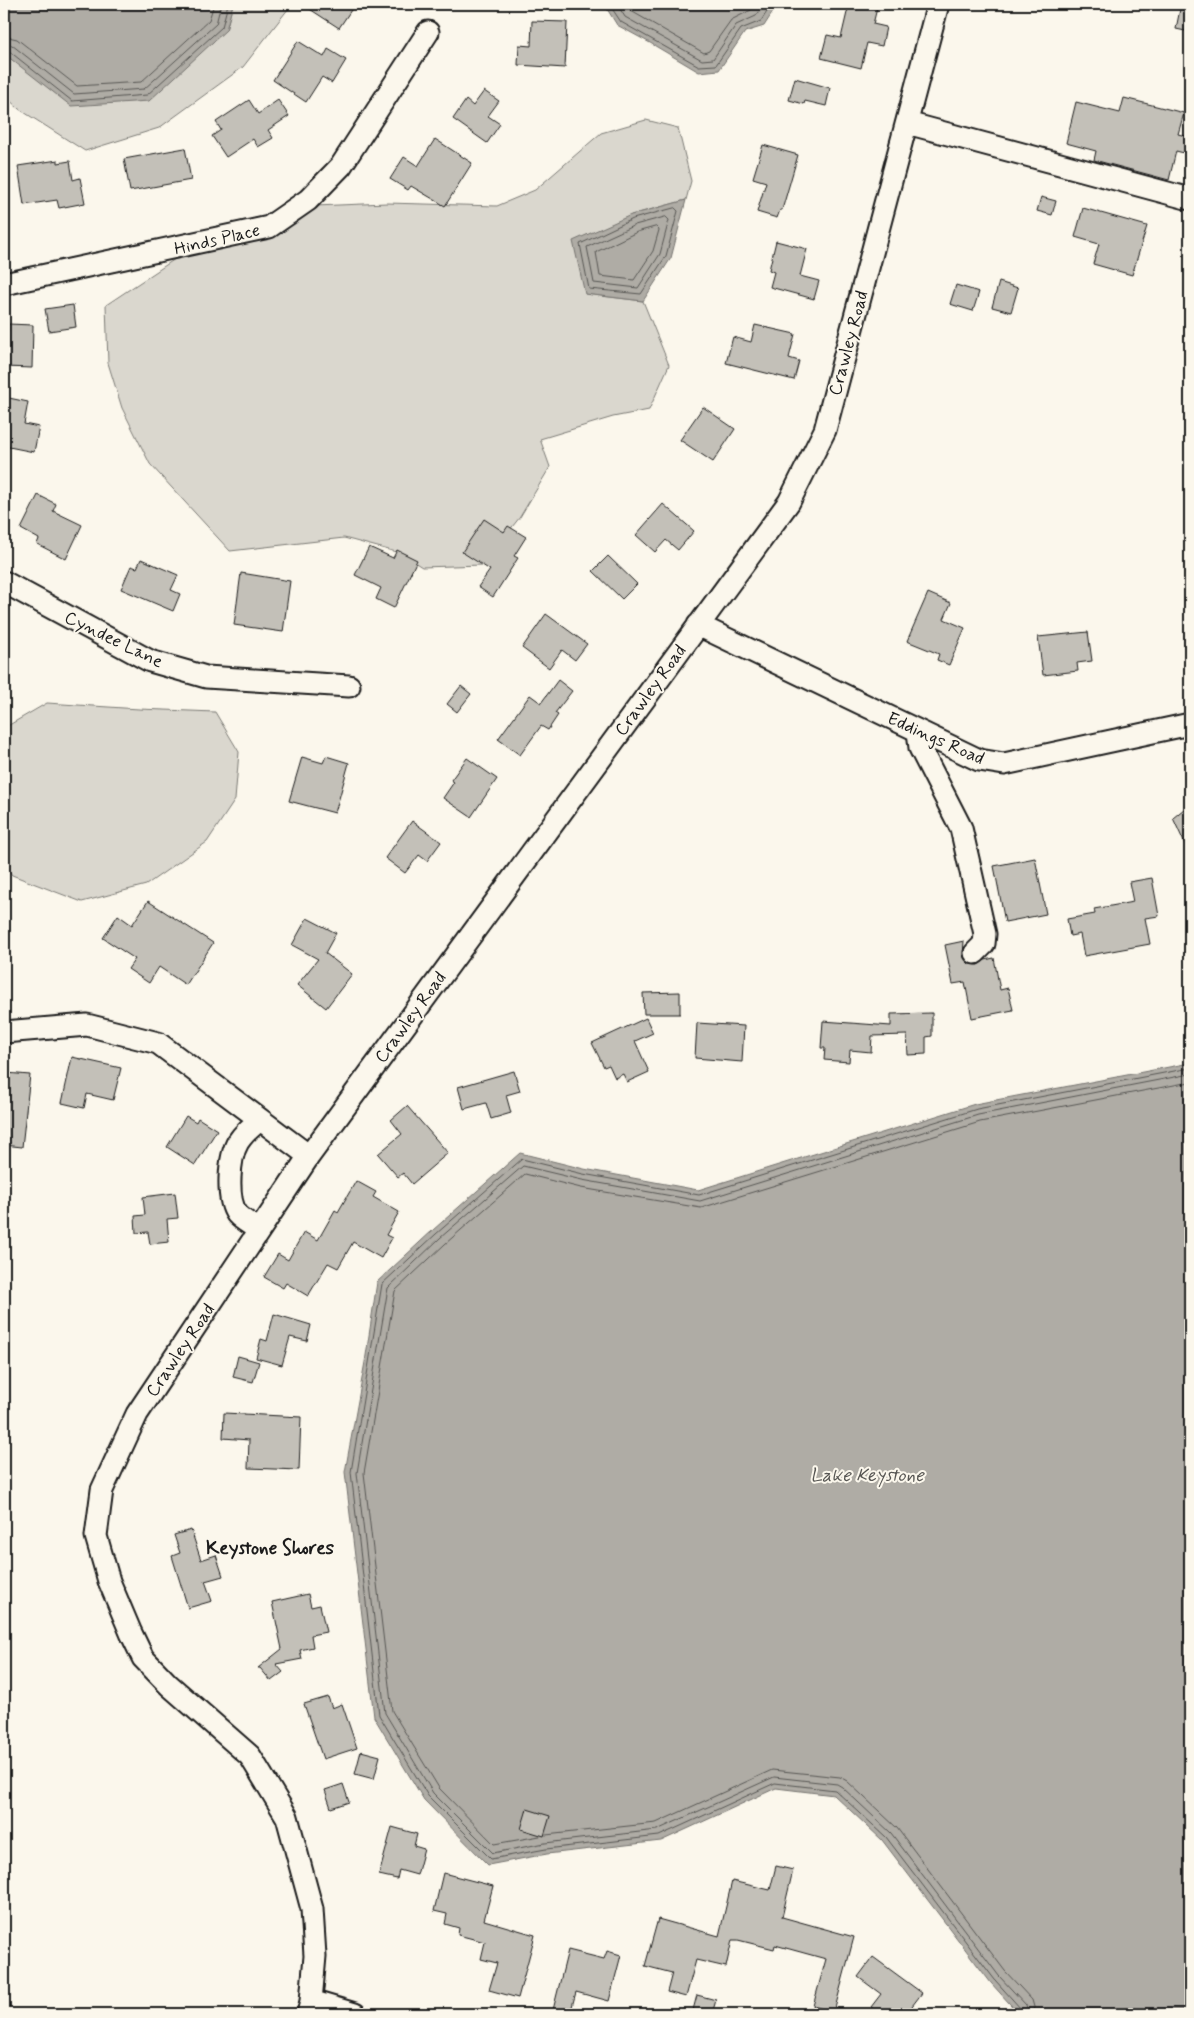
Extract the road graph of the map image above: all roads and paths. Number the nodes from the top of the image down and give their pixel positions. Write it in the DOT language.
graph roads {
  1 [pos="938,4"];
  2 [pos="428,32"];
  3 [pos="907,123"];
  4 [pos="1190,199"];
  5 [pos="4,284"];
  6 [pos="4,582"];
  7 [pos="698,625"];
  8 [pos="349,686"];
  9 [pos="1190,724"];
  10 [pos="918,731"];
  11 [pos="975,953"];
  12 [pos="4,1032"];
  13 [pos="260,1120"];
  14 [pos="309,1156"];
  15 [pos="259,1230"];
  16 [pos="310,2008"];
  17 [pos="355,2014"];
  1 -- 3 [label="street, Crawley Road"];
  2 -- 5 [label="street, Hinds Place"];
  3 -- 4 [label="street"];
  3 -- 7 [label="street, Crawley Road"];
  6 -- 8 [label="street, Cyndee Lane"];
  7 -- 10 [label="street, Eddings Road"];
  7 -- 14 [label="street, Crawley Road"];
  9 -- 10 [label="street, Eddings Road"];
  10 -- 11 [label="street"];
  12 -- 13 [label="street"];
  13 -- 14 [label="street"];
  13 -- 15 [label="street"];
  14 -- 15 [label="street, Crawley Road"];
  15 -- 16 [label="street, Crawley Road"];
  16 -- 17 [label="street"];
}
